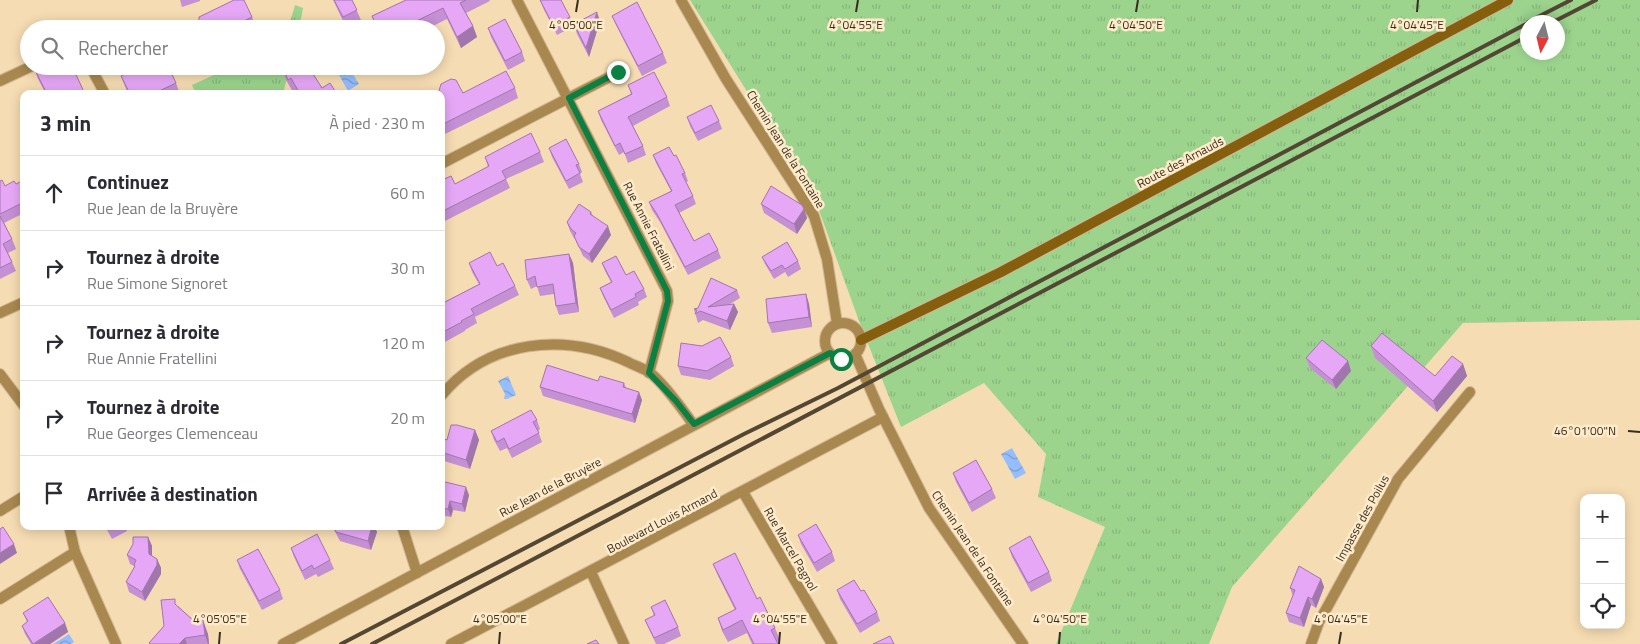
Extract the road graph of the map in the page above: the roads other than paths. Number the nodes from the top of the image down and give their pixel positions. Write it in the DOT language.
graph roads {
  1 [pos="517,0"];
  2 [pos="680,0"];
  3 [pos="1508,0"];
  4 [pos="20,72"];
  5 [pos="618,72"];
  6 [pos="95,75"];
  7 [pos="0,81"];
  8 [pos="103,90"];
  9 [pos="569,98"];
  10 [pos="445,162"];
  11 [pos="20,304"];
  12 [pos="0,313"];
  13 [pos="838,324"];
  14 [pos="861,340"];
  15 [pos="830,353"];
  16 [pos="856,354"];
  17 [pos="649,373"];
  18 [pos="0,374"];
  19 [pos="445,391"];
  20 [pos="1470,392"];
  21 [pos="20,401"];
  22 [pos="883,417"];
  23 [pos="694,424"];
  24 [pos="743,492"];
  25 [pos="20,498"];
  26 [pos="0,511"];
  27 [pos="70,530"];
  28 [pos="403,530"];
  29 [pos="75,552"];
  30 [pos="417,572"];
  31 [pos="591,572"];
  32 [pos="0,599"];
  33 [pos="116,644"];
  34 [pos="283,644"];
  35 [pos="451,644"];
  36 [pos="624,644"];
  37 [pos="832,644"];
  38 [pos="1023,644"];
  39 [pos="1311,644"];
  1 -- 9 [label="street, Rue Annie Fratellini"];
  2 -- 13 [label="street, Chemin Jean de la Fontaine"];
  3 -- 14 [label="street, Route des Arnauds"];
  4 -- 7 [label="street"];
  5 -- 9 [label="street"];
  6 -- 8 [label="street"];
  9 -- 10 [label="street"];
  9 -- 17 [label="street, Rue Annie Fratellini"];
  11 -- 12 [label="street"];
  13 -- 14 [label="street"];
  13 -- 15 [label="street"];
  14 -- 16 [label="street"];
  15 -- 16 [label="street"];
  15 -- 23 [label="street, Rue Jean de la Bruyère"];
  16 -- 22 [label="street, Chemin Jean de la Fontaine"];
  17 -- 19 [label="street"];
  17 -- 23 [label="street"];
  18 -- 21 [label="street"];
  20 -- 39 [label="street, Impasse des Poilus"];
  22 -- 24 [label="street, Boulevard Louis Armand"];
  22 -- 38 [label="street, Chemin Jean de la Fontaine"];
  23 -- 30 [label="street, Rue Jean de la Bruyère"];
  24 -- 31 [label="street, Boulevard Louis Armand"];
  24 -- 37 [label="street, Rue Marcel Pagnol"];
  25 -- 26 [label="street"];
  27 -- 29 [label="street"];
  28 -- 30 [label="street"];
  29 -- 32 [label="street"];
  29 -- 33 [label="street"];
  30 -- 34 [label="street, Rue Jean de la Bruyère"];
  31 -- 35 [label="street, Boulevard Louis Armand"];
  31 -- 36 [label="street"];
}
